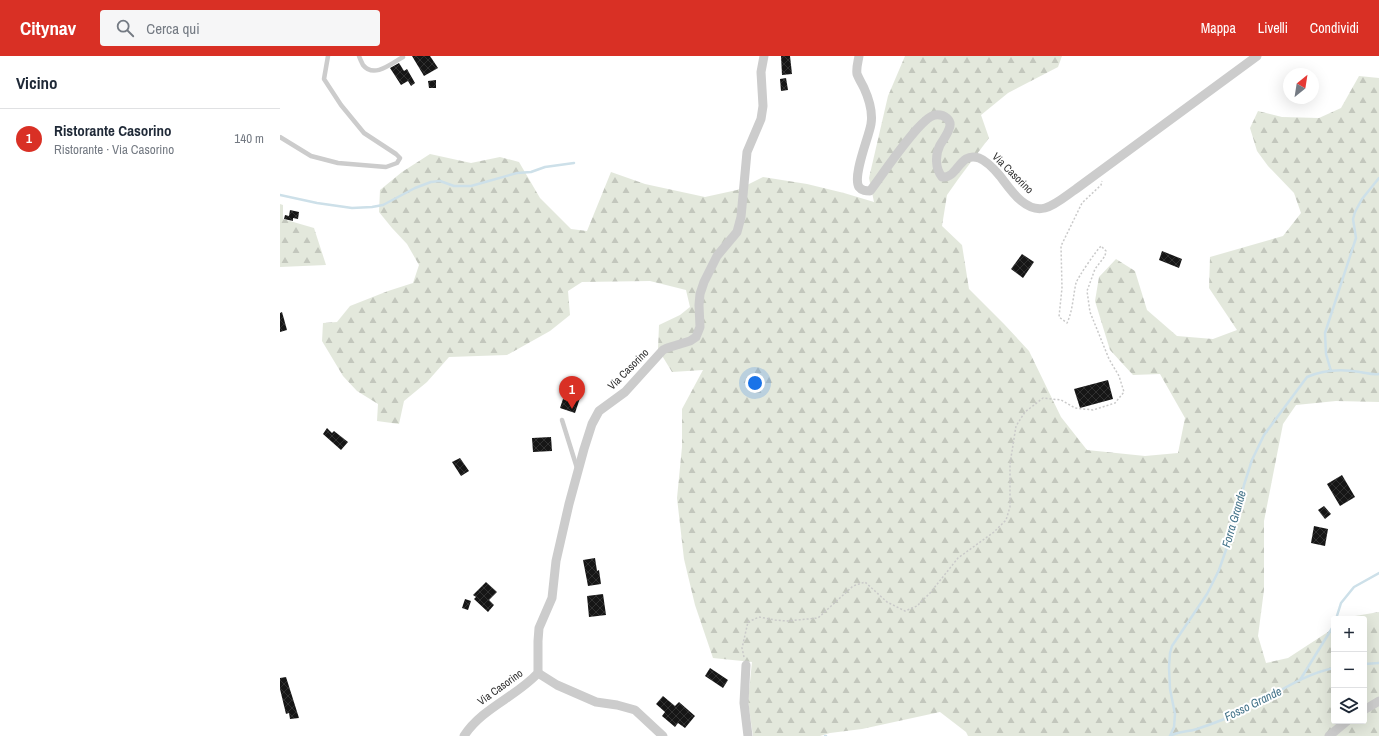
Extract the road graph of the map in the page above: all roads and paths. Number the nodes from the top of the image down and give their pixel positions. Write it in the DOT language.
graph roads {
  1 [pos="328,56"];
  2 [pos="359,56"];
  3 [pos="764,56"];
  4 [pos="859,56"];
  5 [pos="1257,56"];
  6 [pos="403,57"];
  7 [pos="280,137"];
  8 [pos="1108,165"];
  9 [pos="562,420"];
  10 [pos="578,472"];
  11 [pos="746,664"];
  12 [pos="538,673"];
  13 [pos="1379,701"];
  14 [pos="1367,708"];
  15 [pos="1343,724"];
  16 [pos="464,736"];
  17 [pos="663,736"];
  18 [pos="748,736"];
  19 [pos="1329,736"];
  1 -- 7 [label="lane"];
  2 -- 6 [label="lane"];
  3 -- 10 [label="street, Via Casorino"];
  4 -- 8 [label="street, Via Casorino"];
  5 -- 8 [label="street, Via Casorino"];
  8 -- 11 [label="path"];
  9 -- 10 [label="lane"];
  10 -- 12 [label="street, Via Casorino"];
  11 -- 18 [label="street"];
  12 -- 16 [label="street, Via Casorino"];
  12 -- 17 [label="street"];
  13 -- 14 [label="street"];
  15 -- 19 [label="street"];
}
